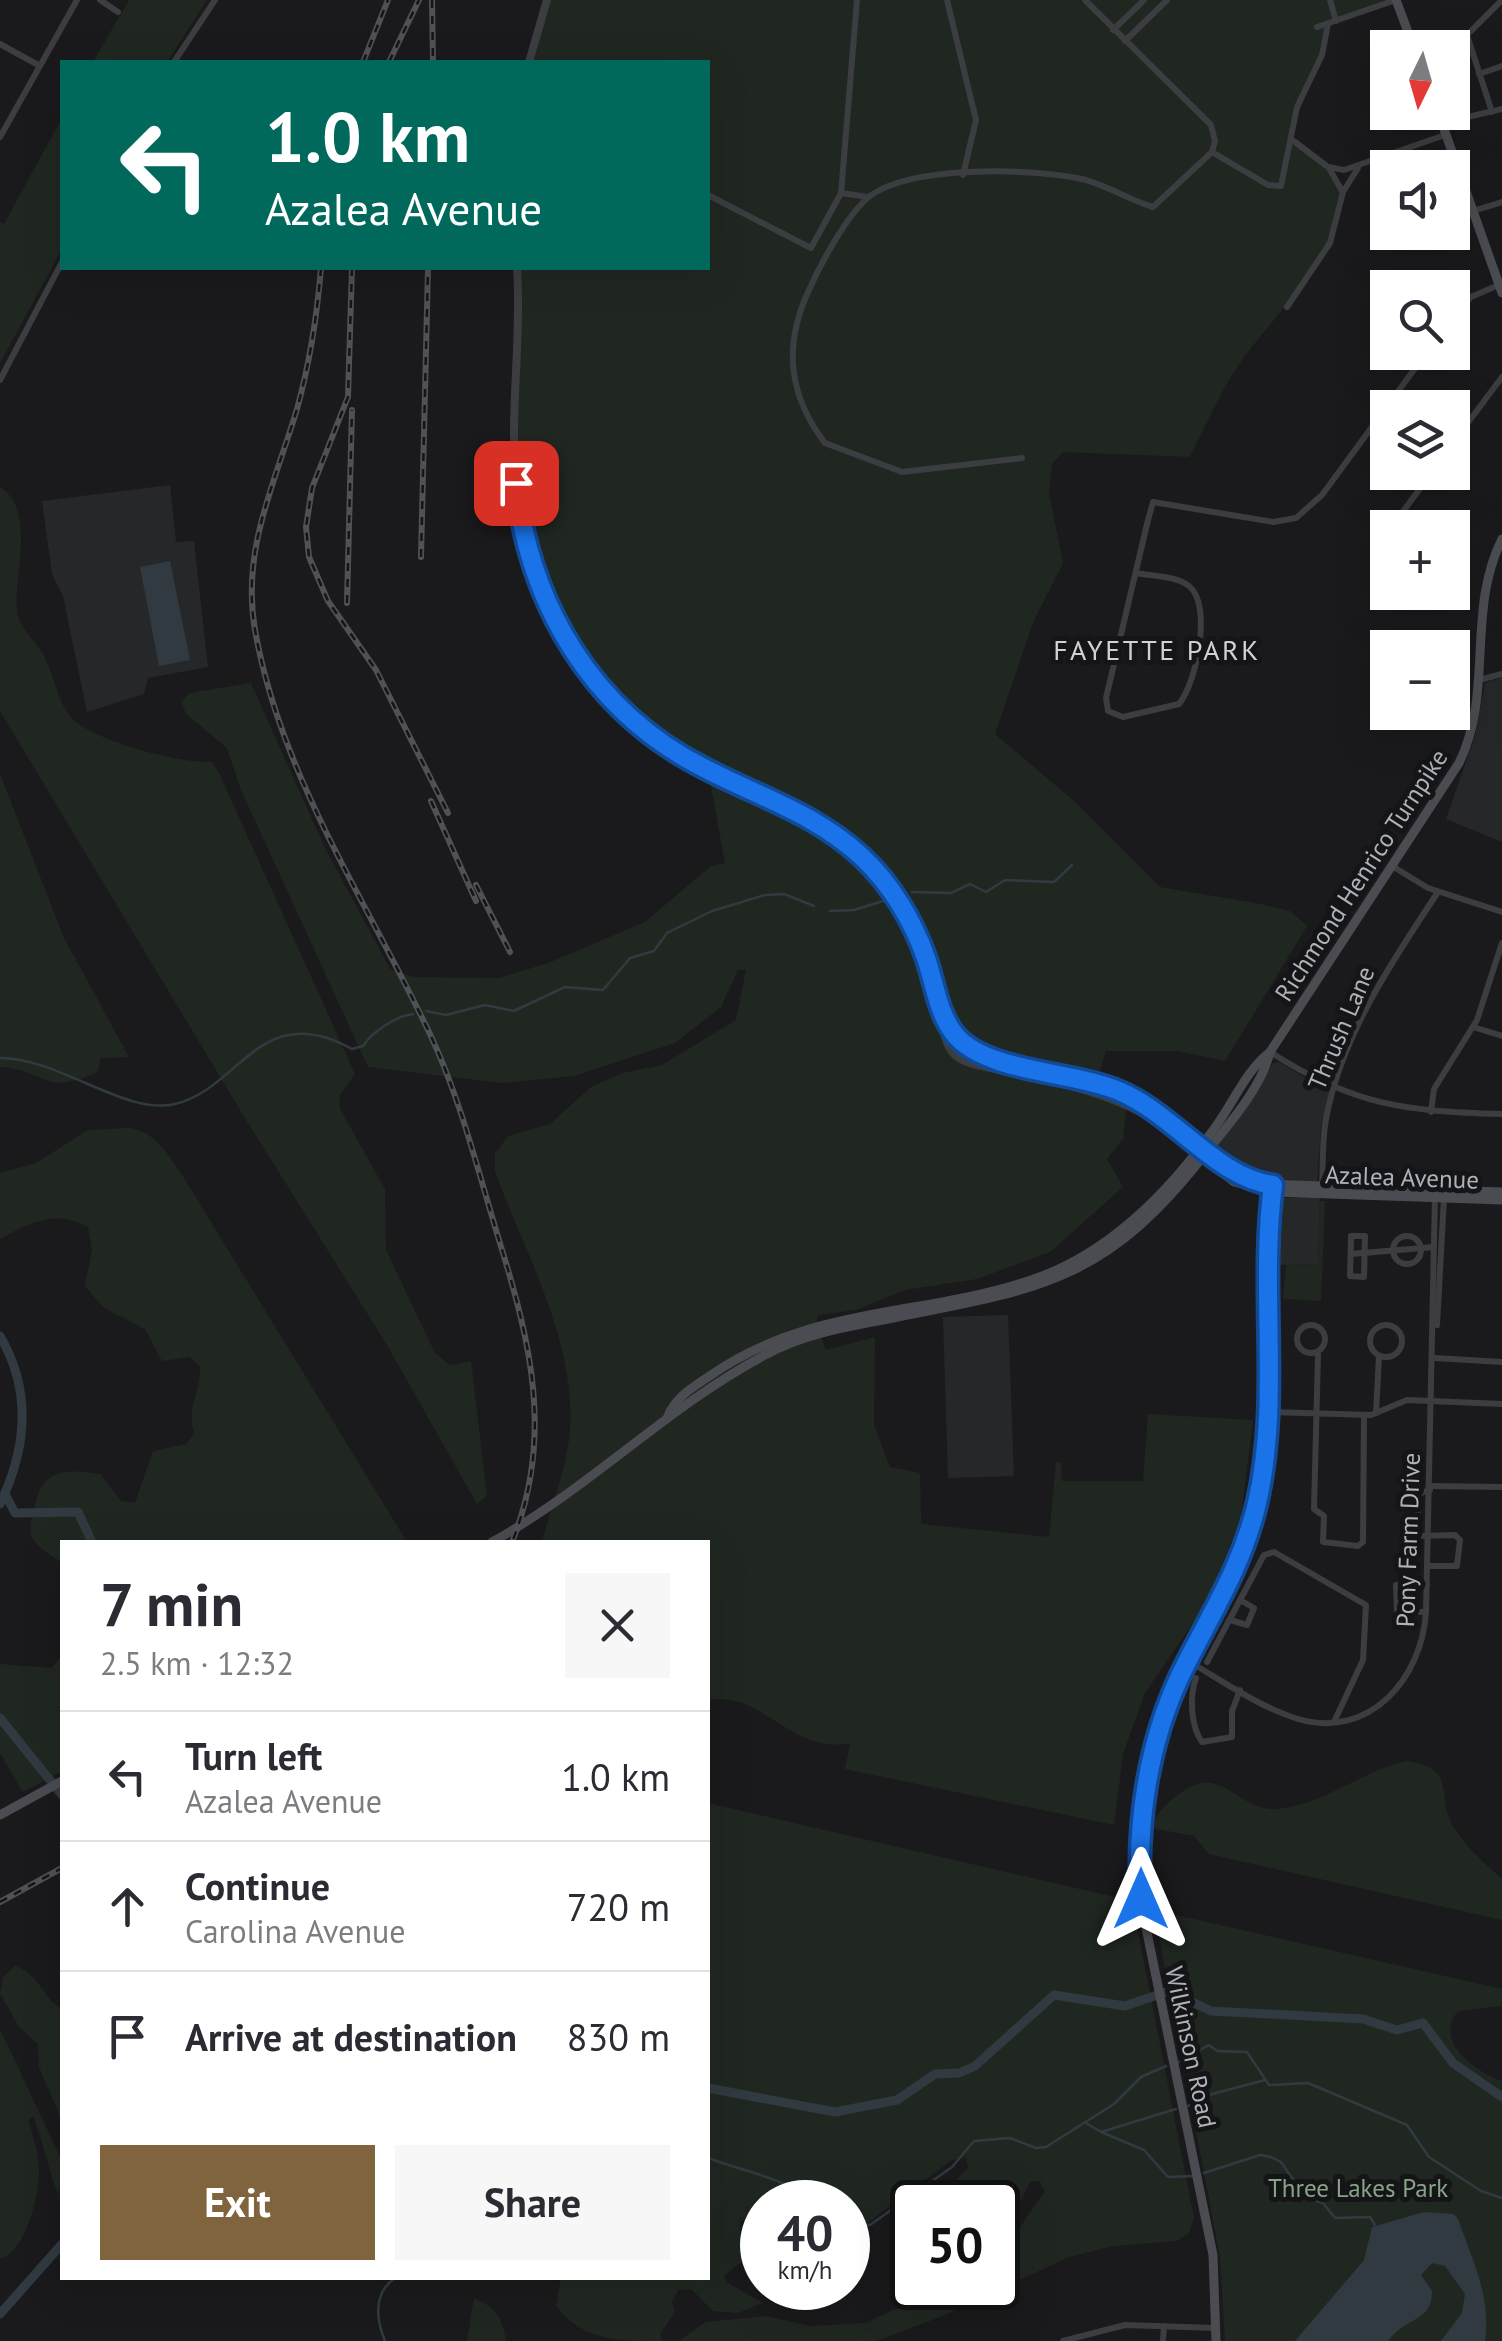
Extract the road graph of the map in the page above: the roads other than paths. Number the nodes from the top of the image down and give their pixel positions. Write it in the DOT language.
graph roads {
  1 [pos="77,0"];
  2 [pos="100,0"];
  3 [pos="215,0"];
  4 [pos="547,0"];
  5 [pos="857,0"];
  6 [pos="948,0"];
  7 [pos="1084,0"];
  8 [pos="1144,0"];
  9 [pos="1167,0"];
  10 [pos="1330,0"];
  11 [pos="1396,0"];
  12 [pos="1502,0"];
  13 [pos="118,12"];
  14 [pos="1332,22"];
  15 [pos="1317,27"];
  16 [pos="1114,30"];
  17 [pos="1407,30"];
  18 [pos="1125,41"];
  19 [pos="0,44"];
  20 [pos="175,60"];
  21 [pos="530,60"];
  22 [pos="40,66"];
  23 [pos="1502,66"];
  24 [pos="1479,74"];
  25 [pos="1502,109"];
  26 [pos="1492,112"];
  27 [pos="1470,117"];
  28 [pos="1444,130"];
  29 [pos="1446,135"];
  30 [pos="0,137"];
  31 [pos="1292,139"];
  32 [pos="1212,152"];
  33 [pos="1359,166"];
  34 [pos="1330,168"];
  35 [pos="962,174"];
  36 [pos="1342,192"];
  37 [pos="841,193"];
  38 [pos="710,196"];
  39 [pos="868,197"];
  40 [pos="1502,202"];
  41 [pos="1473,211"];
  42 [pos="60,266"];
  43 [pos="518,270"];
  44 [pos="1501,287"];
  45 [pos="1470,298"];
  46 [pos="1287,307"];
  47 [pos="1414,370"];
  48 [pos="1502,377"];
  49 [pos="0,380"];
  50 [pos="1470,420"];
  51 [pos="1022,458"];
  52 [pos="1502,539"];
  53 [pos="1136,573"];
  54 [pos="1502,674"];
  55 [pos="1479,680"];
  56 [pos="1392,866"];
  57 [pos="1438,892"];
  58 [pos="1502,912"];
  59 [pos="1502,943"];
  60 [pos="944,1019"];
  61 [pos="1474,1027"];
  62 [pos="1502,1036"];
  63 [pos="1270,1052"];
  64 [pos="1336,1088"];
  65 [pos="1431,1112"];
  66 [pos="1502,1114"];
  67 [pos="1202,1151"];
  68 [pos="1272,1189"];
  69 [pos="1322,1190"];
  70 [pos="1502,1192"];
  71 [pos="1440,1194"];
  72 [pos="1502,1200"];
  73 [pos="1418,1247"];
  74 [pos="1438,1248"];
  75 [pos="1396,1251"];
  76 [pos="1351,1254"];
  77 [pos="1365,1254"];
  78 [pos="1318,1354"];
  79 [pos="1380,1356"];
  80 [pos="1434,1358"];
  81 [pos="1502,1362"];
  82 [pos="1433,1402"];
  83 [pos="1502,1404"];
  84 [pos="1266,1412"];
  85 [pos="1316,1413"];
  86 [pos="1376,1413"];
  87 [pos="1364,1415"];
  88 [pos="1430,1488"];
  89 [pos="1502,1488"];
  90 [pos="1429,1536"];
  91 [pos="495,1540"];
  92 [pos="1428,1566"];
  93 [pos="1427,1585"];
  94 [pos="1240,1600"];
  95 [pos="1426,1612"];
  96 [pos="1230,1620"];
  97 [pos="1188,1662"];
  98 [pos="1207,1662"];
  99 [pos="1196,1678"];
  100 [pos="1240,1690"];
  101 [pos="1334,1722"];
  102 [pos="54,1786"];
  103 [pos="0,1815"];
  104 [pos="1164,2326"];
  105 [pos="1216,2328"];
  106 [pos="1066,2340"];
  107 [pos="1164,2341"];
  108 [pos="1216,2341"];
  1 -- 22 [label="street"];
  2 -- 13 [label="street"];
  3 -- 20 [label="street"];
  4 -- 21 [label="street"];
  5 -- 37 [label="street"];
  6 -- 35 [label="street"];
  7 -- 16 [label="street"];
  8 -- 16 [label="street"];
  9 -- 18 [label="street"];
  10 -- 14 [label="street"];
  11 -- 14 [label="street"];
  11 -- 17 [label="main road"];
  12 -- 24 [label="street"];
  14 -- 15 [label="street"];
  14 -- 31 [label="street"];
  16 -- 18 [label="street"];
  18 -- 32 [label="street"];
  19 -- 22 [label="street"];
  22 -- 30 [label="street"];
  23 -- 24 [label="street"];
  24 -- 26 [label="street"];
  25 -- 26 [label="street"];
  26 -- 27 [label="street"];
  28 -- 29 [label="main road"];
  29 -- 33 [label="street"];
  29 -- 41 [label="main road"];
  31 -- 32 [label="street"];
  31 -- 34 [label="street"];
  32 -- 35 [label="street"];
  33 -- 34 [label="street"];
  33 -- 36 [label="street"];
  34 -- 36 [label="street"];
  35 -- 39 [label="street"];
  36 -- 46 [label="street"];
  37 -- 38 [label="street"];
  37 -- 39 [label="street"];
  39 -- 51 [label="street"];
  40 -- 41 [label="street"];
  41 -- 44 [label="main road"];
  42 -- 49 [label="street"];
  43 -- 60 [label="street, Azalea Avenue"];
  44 -- 45 [label="street"];
  47 -- 53 [label="street"];
  48 -- 50 [label="street"];
  52 -- 55 [label="main road, Richmond Henrico Turnpike"];
  53 -- 53 [label="street"];
  54 -- 55 [label="street"];
  55 -- 56 [label="main road, Richmond Henrico Turnpike"];
  56 -- 57 [label="street"];
  56 -- 63 [label="main road, Richmond Henrico Turnpike"];
  57 -- 58 [label="street"];
  57 -- 64 [label="street, Thrush Lane"];
  59 -- 61 [label="street"];
  60 -- 67 [label="street, Azalea Avenue"];
  60 -- 67 [label="street, Azalea Avenue"];
  61 -- 62 [label="street"];
  61 -- 65 [label="street"];
  63 -- 64 [label="street"];
  63 -- 67 [label="main road, Richmond Henrico Turnpike"];
  64 -- 65 [label="street"];
  64 -- 69 [label="street, Thrush Lane"];
  65 -- 66 [label="street"];
  67 -- 68 [label="main road, Azalea Avenue"];
  67 -- 91 [label="main road, Richmond Henrico Turnpike"];
  68 -- 69 [label="main road, Azalea Avenue"];
  68 -- 84 [label="main road, Wilkinson Road"];
  69 -- 71 [label="main road, Azalea Avenue"];
  70 -- 71 [label="main road, Azalea Avenue"];
  71 -- 72 [label="main road, Azalea Avenue"];
  71 -- 74 [label="street, Pony Farm Drive"];
  73 -- 74 [label="street"];
  73 -- 75 [label="street"];
  73 -- 75 [label="street"];
  73 -- 75 [label="street"];
  74 -- 80 [label="street, Pony Farm Drive"];
  75 -- 77 [label="street"];
  76 -- 77 [label="street"];
  76 -- 77 [label="street"];
  76 -- 77 [label="street"];
  78 -- 78 [label="street"];
  78 -- 85 [label="street"];
  79 -- 79 [label="street"];
  79 -- 86 [label="street"];
  80 -- 81 [label="street"];
  80 -- 82 [label="street, Pony Farm Drive"];
  82 -- 83 [label="street"];
  82 -- 86 [label="street"];
  82 -- 88 [label="street, Pony Farm Drive"];
  84 -- 85 [label="street"];
  84 -- 97 [label="main road, Wilkinson Road"];
  85 -- 87 [label="street"];
  85 -- 87 [label="street"];
  86 -- 87 [label="street"];
  88 -- 89 [label="street"];
  88 -- 90 [label="street, Pony Farm Drive"];
  90 -- 92 [label="street, Pony Farm Drive"];
  90 -- 92 [label="street"];
  92 -- 93 [label="street, Pony Farm Drive"];
  93 -- 95 [label="street, Pony Farm Drive"];
  93 -- 95 [label="street"];
  94 -- 96 [label="street"];
  94 -- 96 [label="street"];
  94 -- 101 [label="street"];
  95 -- 101 [label="street, Pony Farm Drive"];
  96 -- 98 [label="street"];
  97 -- 100 [label="street"];
  97 -- 105 [label="main road, Wilkinson Road"];
  99 -- 100 [label="street"];
  100 -- 101 [label="street"];
  102 -- 103 [label="main road"];
  104 -- 105 [label="street"];
  104 -- 106 [label="street"];
  104 -- 107 [label="street"];
  105 -- 108 [label="main road, Wilkinson Road"];
}
